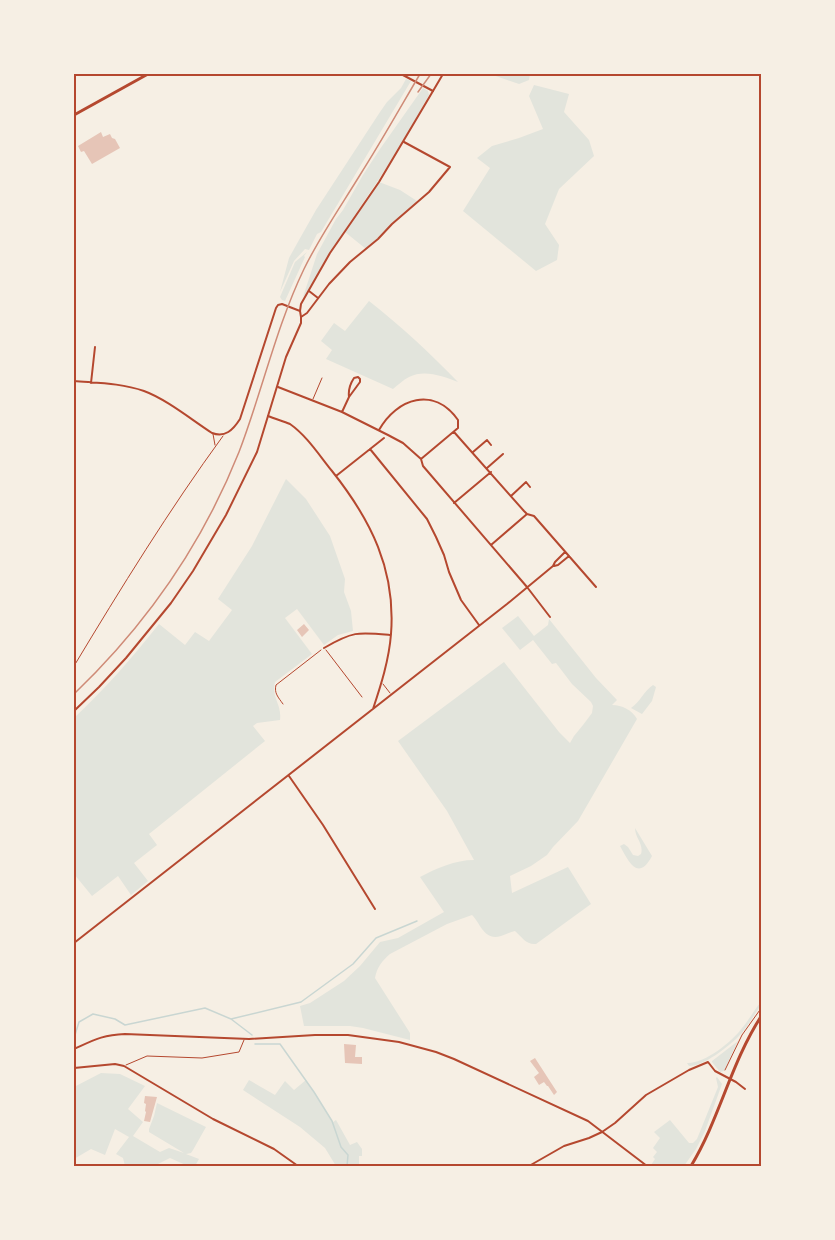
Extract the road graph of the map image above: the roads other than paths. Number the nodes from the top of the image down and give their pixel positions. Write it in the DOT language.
graph roads {
  1 [pos="148,74"];
  2 [pos="400,74"];
  3 [pos="442,74"];
  4 [pos="433,91"];
  5 [pos="74,115"];
  6 [pos="404,142"];
  7 [pos="309,291"];
  8 [pos="318,298"];
  9 [pos="300,311"];
  10 [pos="302,317"];
  11 [pos="95,347"];
  12 [pos="322,378"];
  13 [pos="74,381"];
  14 [pos="91,383"];
  15 [pos="277,386"];
  16 [pos="349,397"];
  17 [pos="313,401"];
  18 [pos="342,412"];
  19 [pos="268,416"];
  20 [pos="379,430"];
  21 [pos="454,432"];
  22 [pos="212,433"];
  23 [pos="224,435"];
  24 [pos="384,438"];
  25 [pos="491,445"];
  26 [pos="215,447"];
  27 [pos="370,449"];
  28 [pos="473,452"];
  29 [pos="503,454"];
  30 [pos="421,459"];
  31 [pos="487,468"];
  32 [pos="491,472"];
  33 [pos="336,476"];
  34 [pos="530,487"];
  35 [pos="511,496"];
  36 [pos="454,503"];
  37 [pos="527,514"];
  38 [pos="490,545"];
  39 [pos="565,552"];
  40 [pos="569,556"];
  41 [pos="553,566"];
  42 [pos="527,587"];
  43 [pos="596,587"];
  44 [pos="550,617"];
  45 [pos="479,625"];
  46 [pos="391,635"];
  47 [pos="324,648"];
  48 [pos="74,666"];
  49 [pos="381,682"];
  50 [pos="392,694"];
  51 [pos="372,710"];
  52 [pos="74,711"];
  53 [pos="289,775"];
  54 [pos="375,909"];
  55 [pos="74,943"];
  56 [pos="762,1015"];
  57 [pos="244,1039"];
  58 [pos="74,1048"];
  59 [pos="124,1066"];
  60 [pos="74,1068"];
  61 [pos="730,1079"];
  62 [pos="745,1089"];
  63 [pos="602,1132"];
  64 [pos="298,1167"];
  65 [pos="529,1167"];
  66 [pos="647,1167"];
  67 [pos="691,1167"];
  1 -- 5 [label="main road"];
  2 -- 4 [label="street"];
  3 -- 4 [label="street"];
  4 -- 6 [label="street"];
  6 -- 7 [label="street"];
  6 -- 8 [label="street"];
  7 -- 8 [label="street"];
  7 -- 9 [label="street"];
  8 -- 10 [label="street"];
  9 -- 10 [label="street"];
  9 -- 23 [label="street"];
  10 -- 15 [label="street"];
  11 -- 14 [label="street"];
  12 -- 17 [label="lane"];
  13 -- 14 [label="street"];
  14 -- 22 [label="street"];
  15 -- 17 [label="street"];
  15 -- 19 [label="street"];
  16 -- 16 [label="street"];
  16 -- 18 [label="street"];
  17 -- 18 [label="street"];
  18 -- 20 [label="street"];
  19 -- 33 [label="street"];
  19 -- 52 [label="street"];
  20 -- 21 [label="street"];
  20 -- 30 [label="street"];
  21 -- 28 [label="street"];
  21 -- 30 [label="street"];
  22 -- 23 [label="street"];
  22 -- 26 [label="lane"];
  23 -- 26 [label="lane"];
  24 -- 27 [label="street"];
  25 -- 28 [label="street"];
  26 -- 48 [label="lane"];
  27 -- 33 [label="street"];
  27 -- 45 [label="street"];
  28 -- 31 [label="street"];
  29 -- 31 [label="street"];
  30 -- 36 [label="street"];
  31 -- 32 [label="street"];
  32 -- 35 [label="street"];
  32 -- 36 [label="street"];
  33 -- 46 [label="street"];
  34 -- 35 [label="street"];
  35 -- 37 [label="street"];
  36 -- 38 [label="street"];
  37 -- 38 [label="street"];
  37 -- 39 [label="street"];
  38 -- 42 [label="street"];
  39 -- 40 [label="street"];
  39 -- 41 [label="street"];
  40 -- 41 [label="street"];
  40 -- 43 [label="street"];
  41 -- 42 [label="street"];
  42 -- 44 [label="street"];
  42 -- 45 [label="street"];
  45 -- 50 [label="street"];
  46 -- 47 [label="street"];
  46 -- 49 [label="street"];
  49 -- 50 [label="lane"];
  49 -- 51 [label="street"];
  50 -- 51 [label="street"];
  51 -- 53 [label="street"];
  53 -- 54 [label="street"];
  53 -- 55 [label="street"];
  56 -- 61 [label="main road"];
  57 -- 58 [label="street"];
  57 -- 59 [label="lane"];
  57 -- 63 [label="street"];
  59 -- 60 [label="street"];
  59 -- 64 [label="street"];
  61 -- 62 [label="street"];
  61 -- 63 [label="street"];
  61 -- 67 [label="main road"];
  63 -- 65 [label="street"];
  63 -- 66 [label="street"];
}
